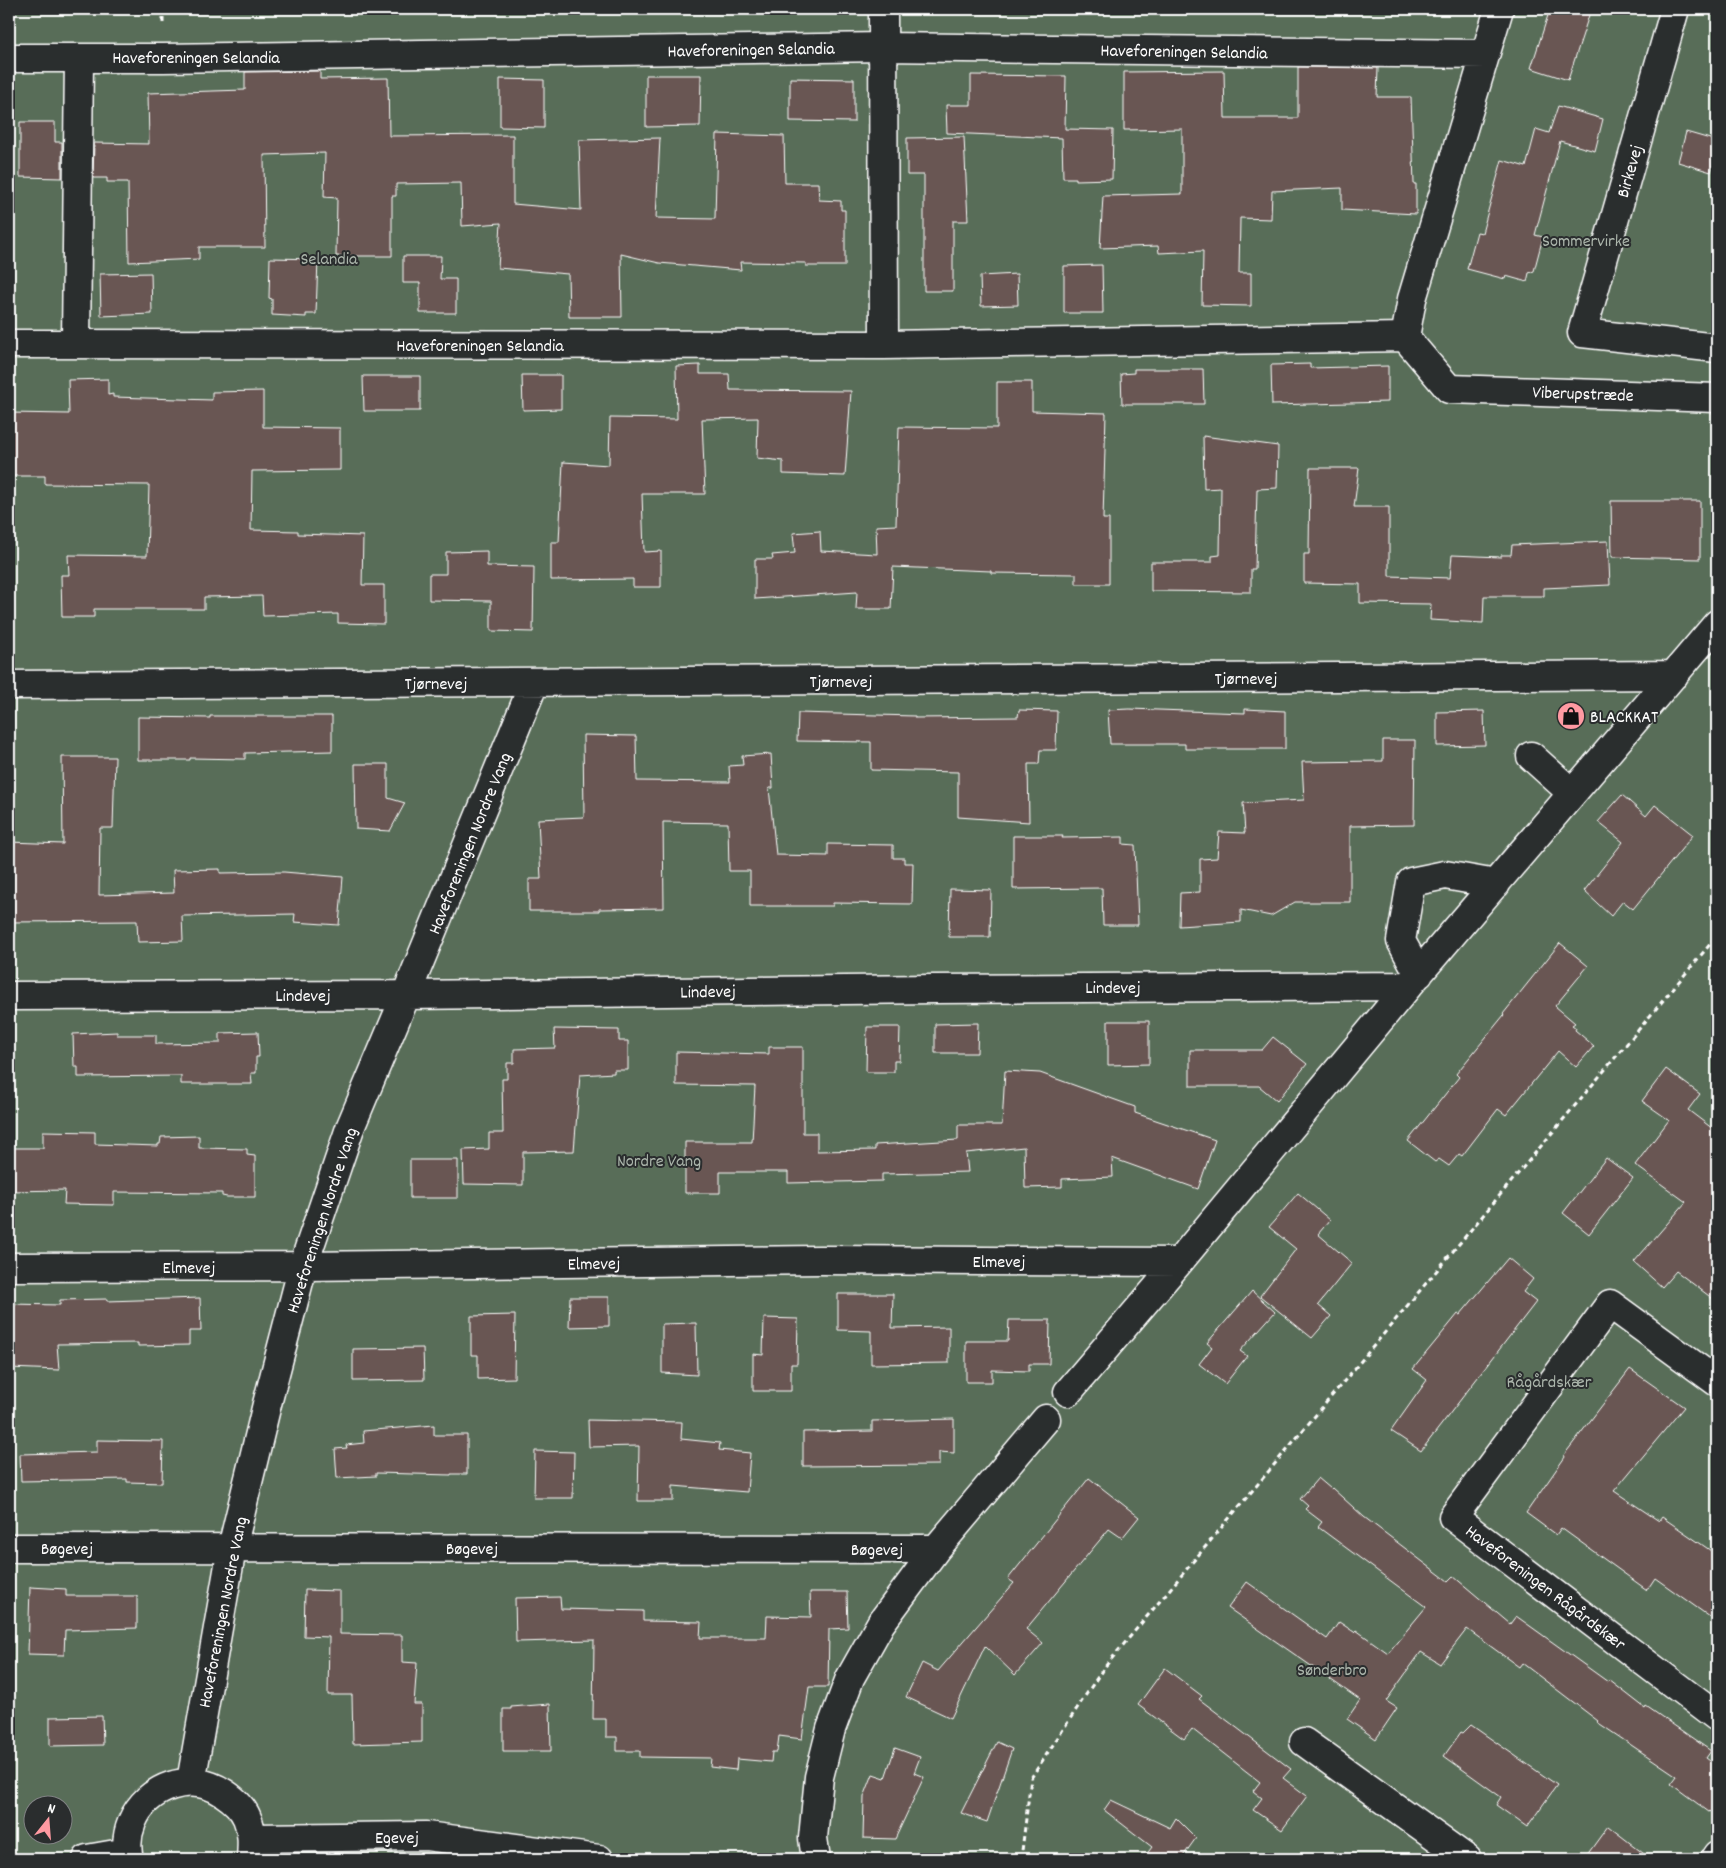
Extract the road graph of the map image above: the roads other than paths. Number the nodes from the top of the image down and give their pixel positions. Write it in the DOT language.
graph roads {
  1 [pos="883,9"];
  2 [pos="1499,9"];
  3 [pos="1675,9"];
  4 [pos="883,47"];
  5 [pos="1486,54"];
  6 [pos="9,58"];
  7 [pos="79,58"];
  8 [pos="1405,337"];
  9 [pos="9,344"];
  10 [pos="76,344"];
  11 [pos="884,345"];
  12 [pos="1717,348"];
  13 [pos="1717,398"];
  14 [pos="1717,624"];
  15 [pos="1674,675"];
  16 [pos="534,683"];
  17 [pos="9,685"];
  18 [pos="1532,756"];
  19 [pos="1572,793"];
  20 [pos="1496,884"];
  21 [pos="1413,980"];
  22 [pos="406,995"];
  23 [pos="9,996"];
  24 [pos="1179,1262"];
  25 [pos="9,1266"];
  26 [pos="303,1266"];
  27 [pos="1717,1382"];
  28 [pos="1068,1392"];
  29 [pos="1046,1419"];
  30 [pos="9,1548"];
  31 [pos="232,1548"];
  32 [pos="936,1549"];
  33 [pos="1717,1717"];
  34 [pos="1304,1742"];
  35 [pos="192,1782"];
  36 [pos="252,1849"];
  37 [pos="128,1856"];
  38 [pos="87,1859"];
  39 [pos="599,1859"];
  40 [pos="816,1859"];
  41 [pos="1467,1859"];
  1 -- 4 [label="street"];
  2 -- 5 [label="street"];
  3 -- 12 [label="street, Birkevej"];
  4 -- 5 [label="street, Haveforeningen Selandia"];
  4 -- 7 [label="street, Haveforeningen Selandia"];
  4 -- 11 [label="street"];
  5 -- 8 [label="street"];
  6 -- 7 [label="street, Haveforeningen Selandia"];
  7 -- 10 [label="street"];
  8 -- 11 [label="street, Haveforeningen Selandia"];
  8 -- 13 [label="street, Viberupstræde"];
  9 -- 10 [label="street, Haveforeningen Selandia"];
  10 -- 11 [label="street, Haveforeningen Selandia"];
  14 -- 15 [label="street"];
  15 -- 16 [label="street, Tjørnevej"];
  15 -- 19 [label="street"];
  16 -- 17 [label="street, Tjørnevej"];
  16 -- 22 [label="street, Haveforeningen Nordre Vang"];
  18 -- 19 [label="street"];
  19 -- 20 [label="street"];
  20 -- 21 [label="street"];
  20 -- 21 [label="street"];
  21 -- 22 [label="street, Lindevej"];
  21 -- 24 [label="street"];
  22 -- 23 [label="street, Lindevej"];
  22 -- 26 [label="street, Haveforeningen Nordre Vang"];
  24 -- 26 [label="street, Elmevej"];
  24 -- 28 [label="street"];
  25 -- 26 [label="street, Elmevej"];
  26 -- 31 [label="street, Haveforeningen Nordre Vang"];
  27 -- 33 [label="street, Haveforeningen Rågårdskær"];
  29 -- 32 [label="street"];
  30 -- 31 [label="street, Bøgevej"];
  31 -- 32 [label="street, Bøgevej"];
  31 -- 35 [label="street, Haveforeningen Nordre Vang"];
  32 -- 40 [label="street"];
  34 -- 41 [label="street"];
  35 -- 36 [label="street"];
  35 -- 37 [label="street"];
  36 -- 39 [label="street, Egevej"];
  37 -- 38 [label="street"];
}
